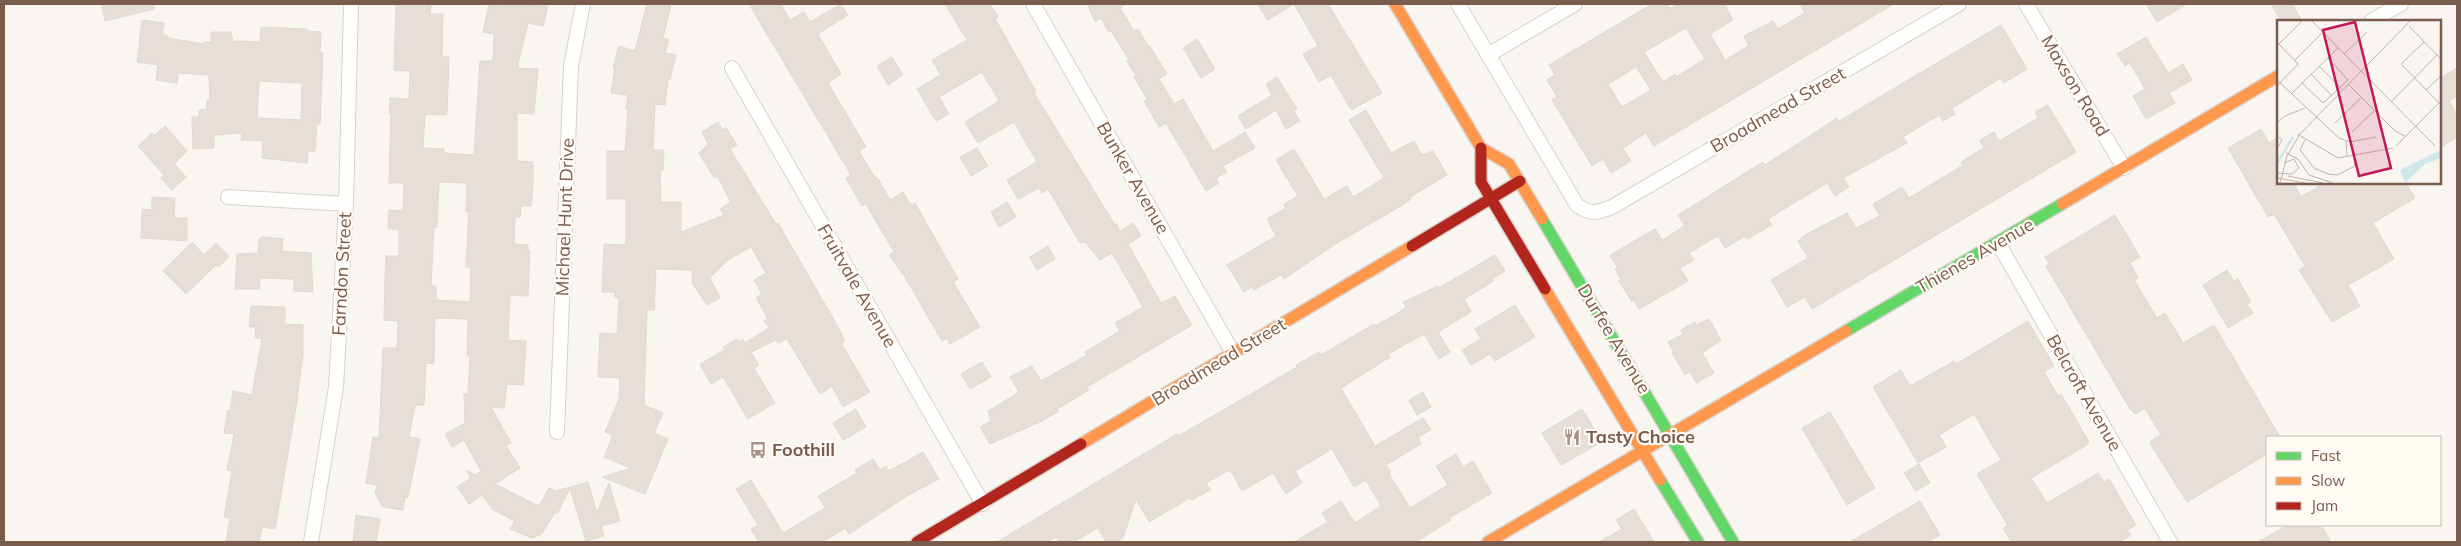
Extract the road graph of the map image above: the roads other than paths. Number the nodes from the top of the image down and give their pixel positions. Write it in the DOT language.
graph roads {
  1 [pos="351,4"];
  2 [pos="583,4"];
  3 [pos="1033,4"];
  4 [pos="1395,4"];
  5 [pos="1458,4"];
  6 [pos="1575,4"];
  7 [pos="1959,4"];
  8 [pos="2026,4"];
  9 [pos="2400,4"];
  10 [pos="2373,20"];
  11 [pos="1488,55"];
  12 [pos="732,68"];
  13 [pos="2277,77"];
  14 [pos="1481,148"];
  15 [pos="2124,168"];
  16 [pos="1520,181"];
  17 [pos="228,197"];
  18 [pos="1491,199"];
  19 [pos="346,204"];
  20 [pos="1998,243"];
  21 [pos="1233,353"];
  22 [pos="557,432"];
  23 [pos="1670,435"];
  24 [pos="1643,450"];
  25 [pos="983,504"];
  26 [pos="311,542"];
  27 [pos="917,542"];
  28 [pos="1488,542"];
  29 [pos="1698,542"];
  30 [pos="1733,542"];
  31 [pos="2170,542"];
  1 -- 19 [label="street, Farndon Street"];
  2 -- 22 [label="street, Michael Hunt Drive"];
  3 -- 21 [label="street, Bunker Avenue"];
  4 -- 14 [label="street, Durfee Avenue"];
  5 -- 11 [label="street"];
  6 -- 11 [label="street"];
  7 -- 11 [label="street, Broadmead Street"];
  8 -- 15 [label="street, Maxson Road"];
  9 -- 10 [label="street"];
  12 -- 25 [label="street, Fruitvale Avenue"];
  13 -- 15 [label="street, Thienes Avenue"];
  14 -- 16 [label="street, Durfee Avenue"];
  14 -- 18 [label="street, Durfee Avenue"];
  15 -- 20 [label="street, Thienes Avenue"];
  16 -- 18 [label="street, Broadmead Street"];
  16 -- 23 [label="street, Durfee Avenue"];
  17 -- 19 [label="street"];
  18 -- 21 [label="street, Broadmead Street"];
  18 -- 24 [label="street, Durfee Avenue"];
  19 -- 26 [label="street, Farndon Street"];
  20 -- 23 [label="street, Thienes Avenue"];
  20 -- 31 [label="street, Belcroft Avenue"];
  21 -- 25 [label="street, Broadmead Street"];
  23 -- 24 [label="street, Thienes Avenue"];
  23 -- 30 [label="street, Durfee Avenue"];
  24 -- 28 [label="street"];
  24 -- 29 [label="street, Durfee Avenue"];
  25 -- 27 [label="street, Broadmead Street"];
}
